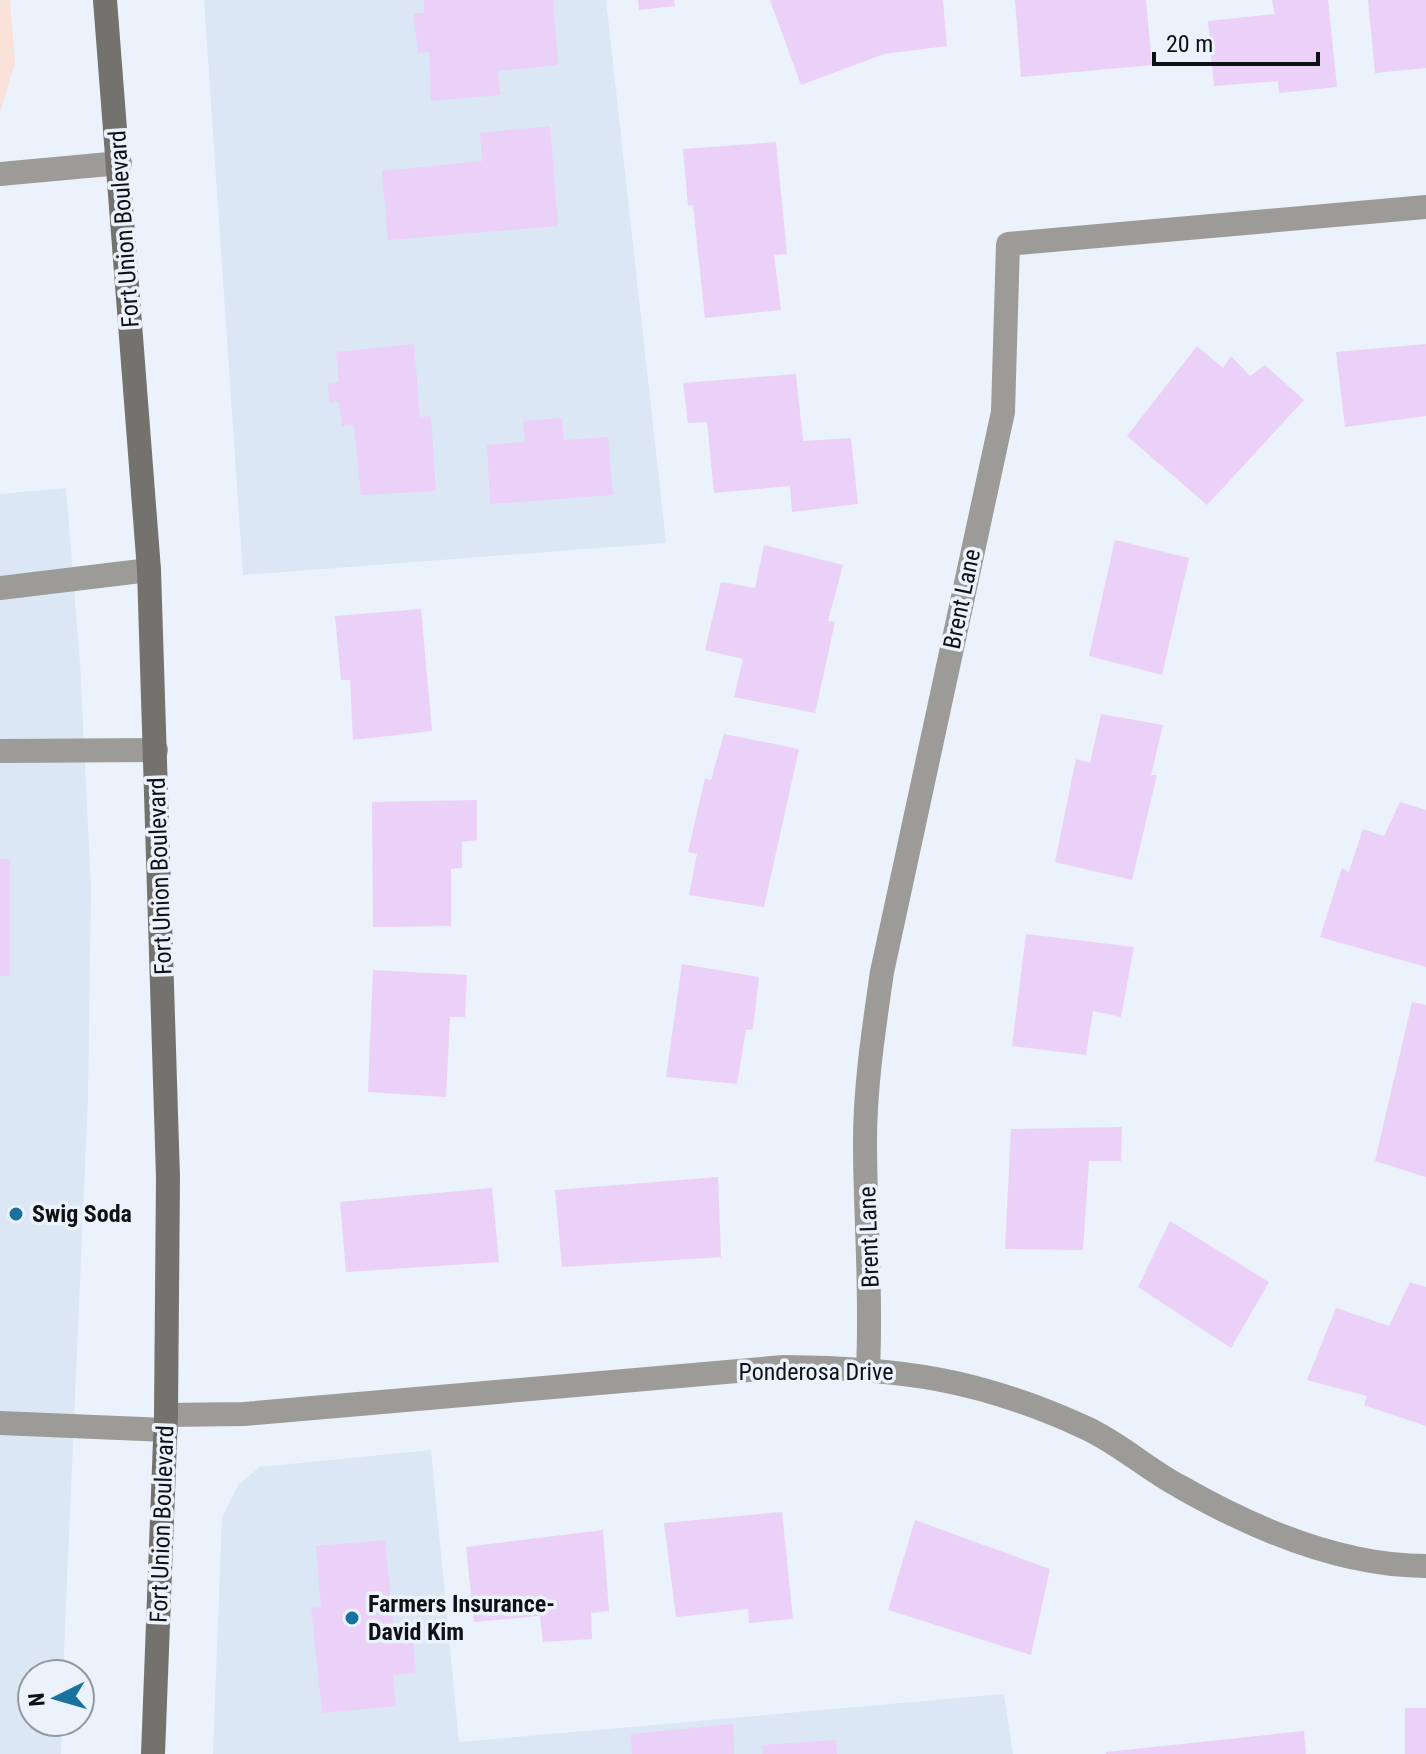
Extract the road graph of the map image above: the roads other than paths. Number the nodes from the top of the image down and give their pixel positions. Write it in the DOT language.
graph roads {
  1 [pos="105,0"];
  2 [pos="120,163"];
  3 [pos="0,174"];
  4 [pos="1426,207"];
  5 [pos="149,570"];
  6 [pos="0,588"];
  7 [pos="156,750"];
  8 [pos="0,751"];
  9 [pos="868,1367"];
  10 [pos="166,1422"];
  11 [pos="0,1423"];
  12 [pos="1426,1566"];
  13 [pos="153,1754"];
  1 -- 2 [label="main road, Fort Union Boulevard"];
  2 -- 3 [label="street"];
  2 -- 5 [label="main road, Fort Union Boulevard"];
  4 -- 9 [label="street, Brent Lane"];
  5 -- 6 [label="street"];
  5 -- 7 [label="main road, Fort Union Boulevard"];
  7 -- 8 [label="street"];
  7 -- 10 [label="main road, Fort Union Boulevard"];
  9 -- 10 [label="street, Ponderosa Drive"];
  9 -- 12 [label="street, Ponderosa Drive"];
  10 -- 11 [label="street, Ponderosa Drive"];
  10 -- 13 [label="main road, Fort Union Boulevard"];
}
